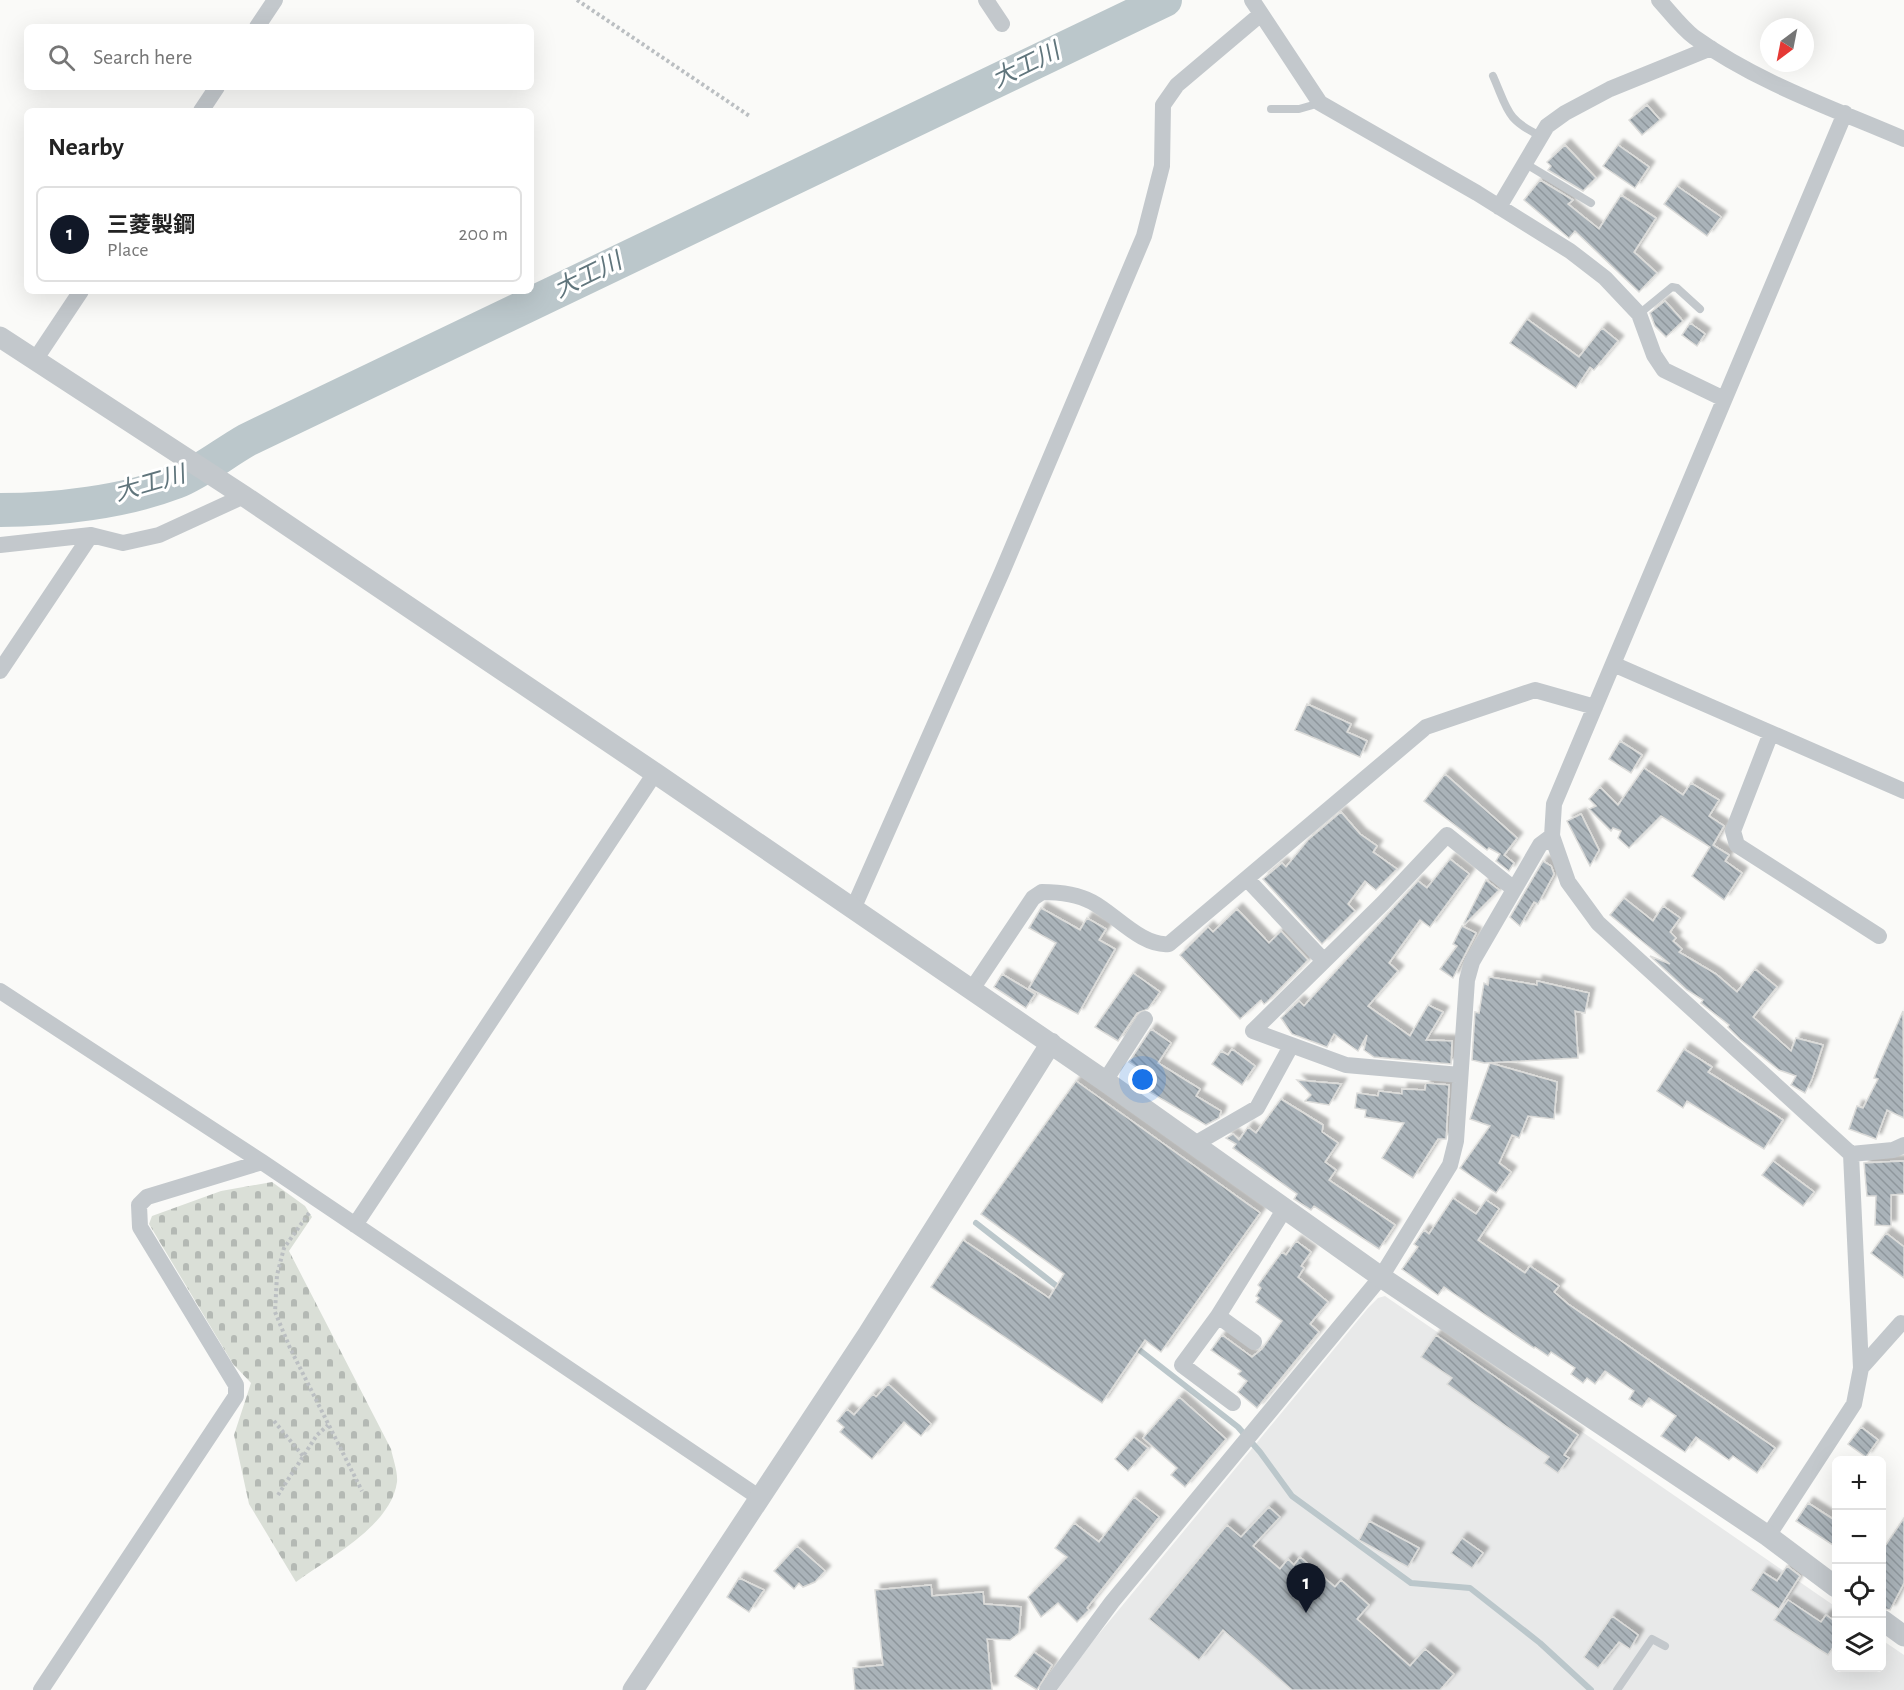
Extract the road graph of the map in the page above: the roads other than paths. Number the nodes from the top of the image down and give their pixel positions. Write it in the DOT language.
graph roads {
  1 [pos="275,0"];
  2 [pos="986,0"];
  3 [pos="1659,0"];
  4 [pos="1257,7"];
  5 [pos="259,24"];
  6 [pos="1002,24"];
  7 [pos="1711,48"];
  8 [pos="1493,76"];
  9 [pos="215,90"];
  10 [pos="1320,103"];
  11 [pos="203,108"];
  12 [pos="1271,109"];
  13 [pos="1845,113"];
  14 [pos="1541,136"];
  15 [pos="1904,139"];
  16 [pos="1526,164"];
  17 [pos="1591,203"];
  18 [pos="1499,207"];
  19 [pos="79,294"];
  20 [pos="1700,309"];
  21 [pos="1640,314"];
  22 [pos="0,337"];
  23 [pos="35,360"];
  24 [pos="1724,399"];
  25 [pos="244,496"];
  26 [pos="91,535"];
  27 [pos="0,545"];
  28 [pos="1613,664"];
  29 [pos="0,671"];
  30 [pos="1595,707"];
  31 [pos="1771,733"];
  32 [pos="655,773"];
  33 [pos="1904,791"];
  34 [pos="1552,836"];
  35 [pos="1247,879"];
  36 [pos="1514,889"];
  37 [pos="853,909"];
  38 [pos="1879,936"];
  39 [pos="1324,961"];
  40 [pos="972,989"];
  41 [pos="0,991"];
  42 [pos="1145,1019"];
  43 [pos="1051,1043"];
  44 [pos="1291,1046"];
  45 [pos="1460,1075"];
  46 [pos="1105,1081"];
  47 [pos="1193,1145"];
  48 [pos="1904,1145"];
  49 [pos="1851,1154"];
  50 [pos="262,1162"];
  51 [pos="1284,1210"];
  52 [pos="355,1225"];
  53 [pos="1381,1276"];
  54 [pos="1218,1316"];
  55 [pos="1904,1324"];
  56 [pos="1254,1342"];
  57 [pos="1861,1368"];
  58 [pos="1233,1403"];
  59 [pos="760,1498"];
  60 [pos="1768,1536"];
  61 [pos="1832,1584"];
  62 [pos="1886,1623"];
  63 [pos="1904,1636"];
  64 [pos="1665,1646"];
  65 [pos="41,1690"];
  66 [pos="633,1690"];
  67 [pos="1047,1690"];
  68 [pos="1617,1690"];
  1 -- 5 [label="street"];
  2 -- 6 [label="street"];
  3 -- 7 [label="street"];
  4 -- 10 [label="street"];
  4 -- 37 [label="street"];
  7 -- 13 [label="street"];
  7 -- 14 [label="street"];
  8 -- 14 [label="lane"];
  9 -- 11 [label="street"];
  10 -- 12 [label="lane"];
  10 -- 18 [label="street"];
  13 -- 15 [label="street"];
  13 -- 24 [label="street"];
  14 -- 16 [label="street"];
  16 -- 17 [label="lane"];
  16 -- 18 [label="street"];
  18 -- 21 [label="street"];
  19 -- 23 [label="street"];
  20 -- 21 [label="lane"];
  21 -- 24 [label="street"];
  22 -- 23 [label="street"];
  23 -- 25 [label="street"];
  24 -- 28 [label="street"];
  25 -- 26 [label="street"];
  25 -- 32 [label="street"];
  26 -- 27 [label="street"];
  26 -- 29 [label="street"];
  28 -- 30 [label="street"];
  28 -- 31 [label="street"];
  30 -- 34 [label="street"];
  30 -- 35 [label="street"];
  31 -- 33 [label="street"];
  31 -- 38 [label="street"];
  32 -- 37 [label="street"];
  32 -- 52 [label="street"];
  34 -- 36 [label="street"];
  34 -- 49 [label="street"];
  35 -- 39 [label="street"];
  35 -- 40 [label="street"];
  36 -- 39 [label="street"];
  36 -- 45 [label="street"];
  37 -- 40 [label="street"];
  39 -- 44 [label="street"];
  40 -- 43 [label="street"];
  41 -- 50 [label="street"];
  42 -- 46 [label="street"];
  43 -- 46 [label="street"];
  43 -- 59 [label="street"];
  44 -- 45 [label="street"];
  44 -- 47 [label="street"];
  45 -- 53 [label="street"];
  46 -- 47 [label="street"];
  47 -- 51 [label="street"];
  48 -- 49 [label="street"];
  49 -- 57 [label="street"];
  50 -- 52 [label="street"];
  50 -- 65 [label="street"];
  51 -- 53 [label="street"];
  51 -- 54 [label="street"];
  52 -- 59 [label="street"];
  53 -- 60 [label="street"];
  53 -- 67 [label="street"];
  54 -- 56 [label="street"];
  54 -- 58 [label="street"];
  55 -- 57 [label="street"];
  57 -- 60 [label="street"];
  59 -- 66 [label="street"];
  60 -- 61 [label="street"];
  62 -- 63 [label="street"];
  64 -- 68 [label="lane"];
}
